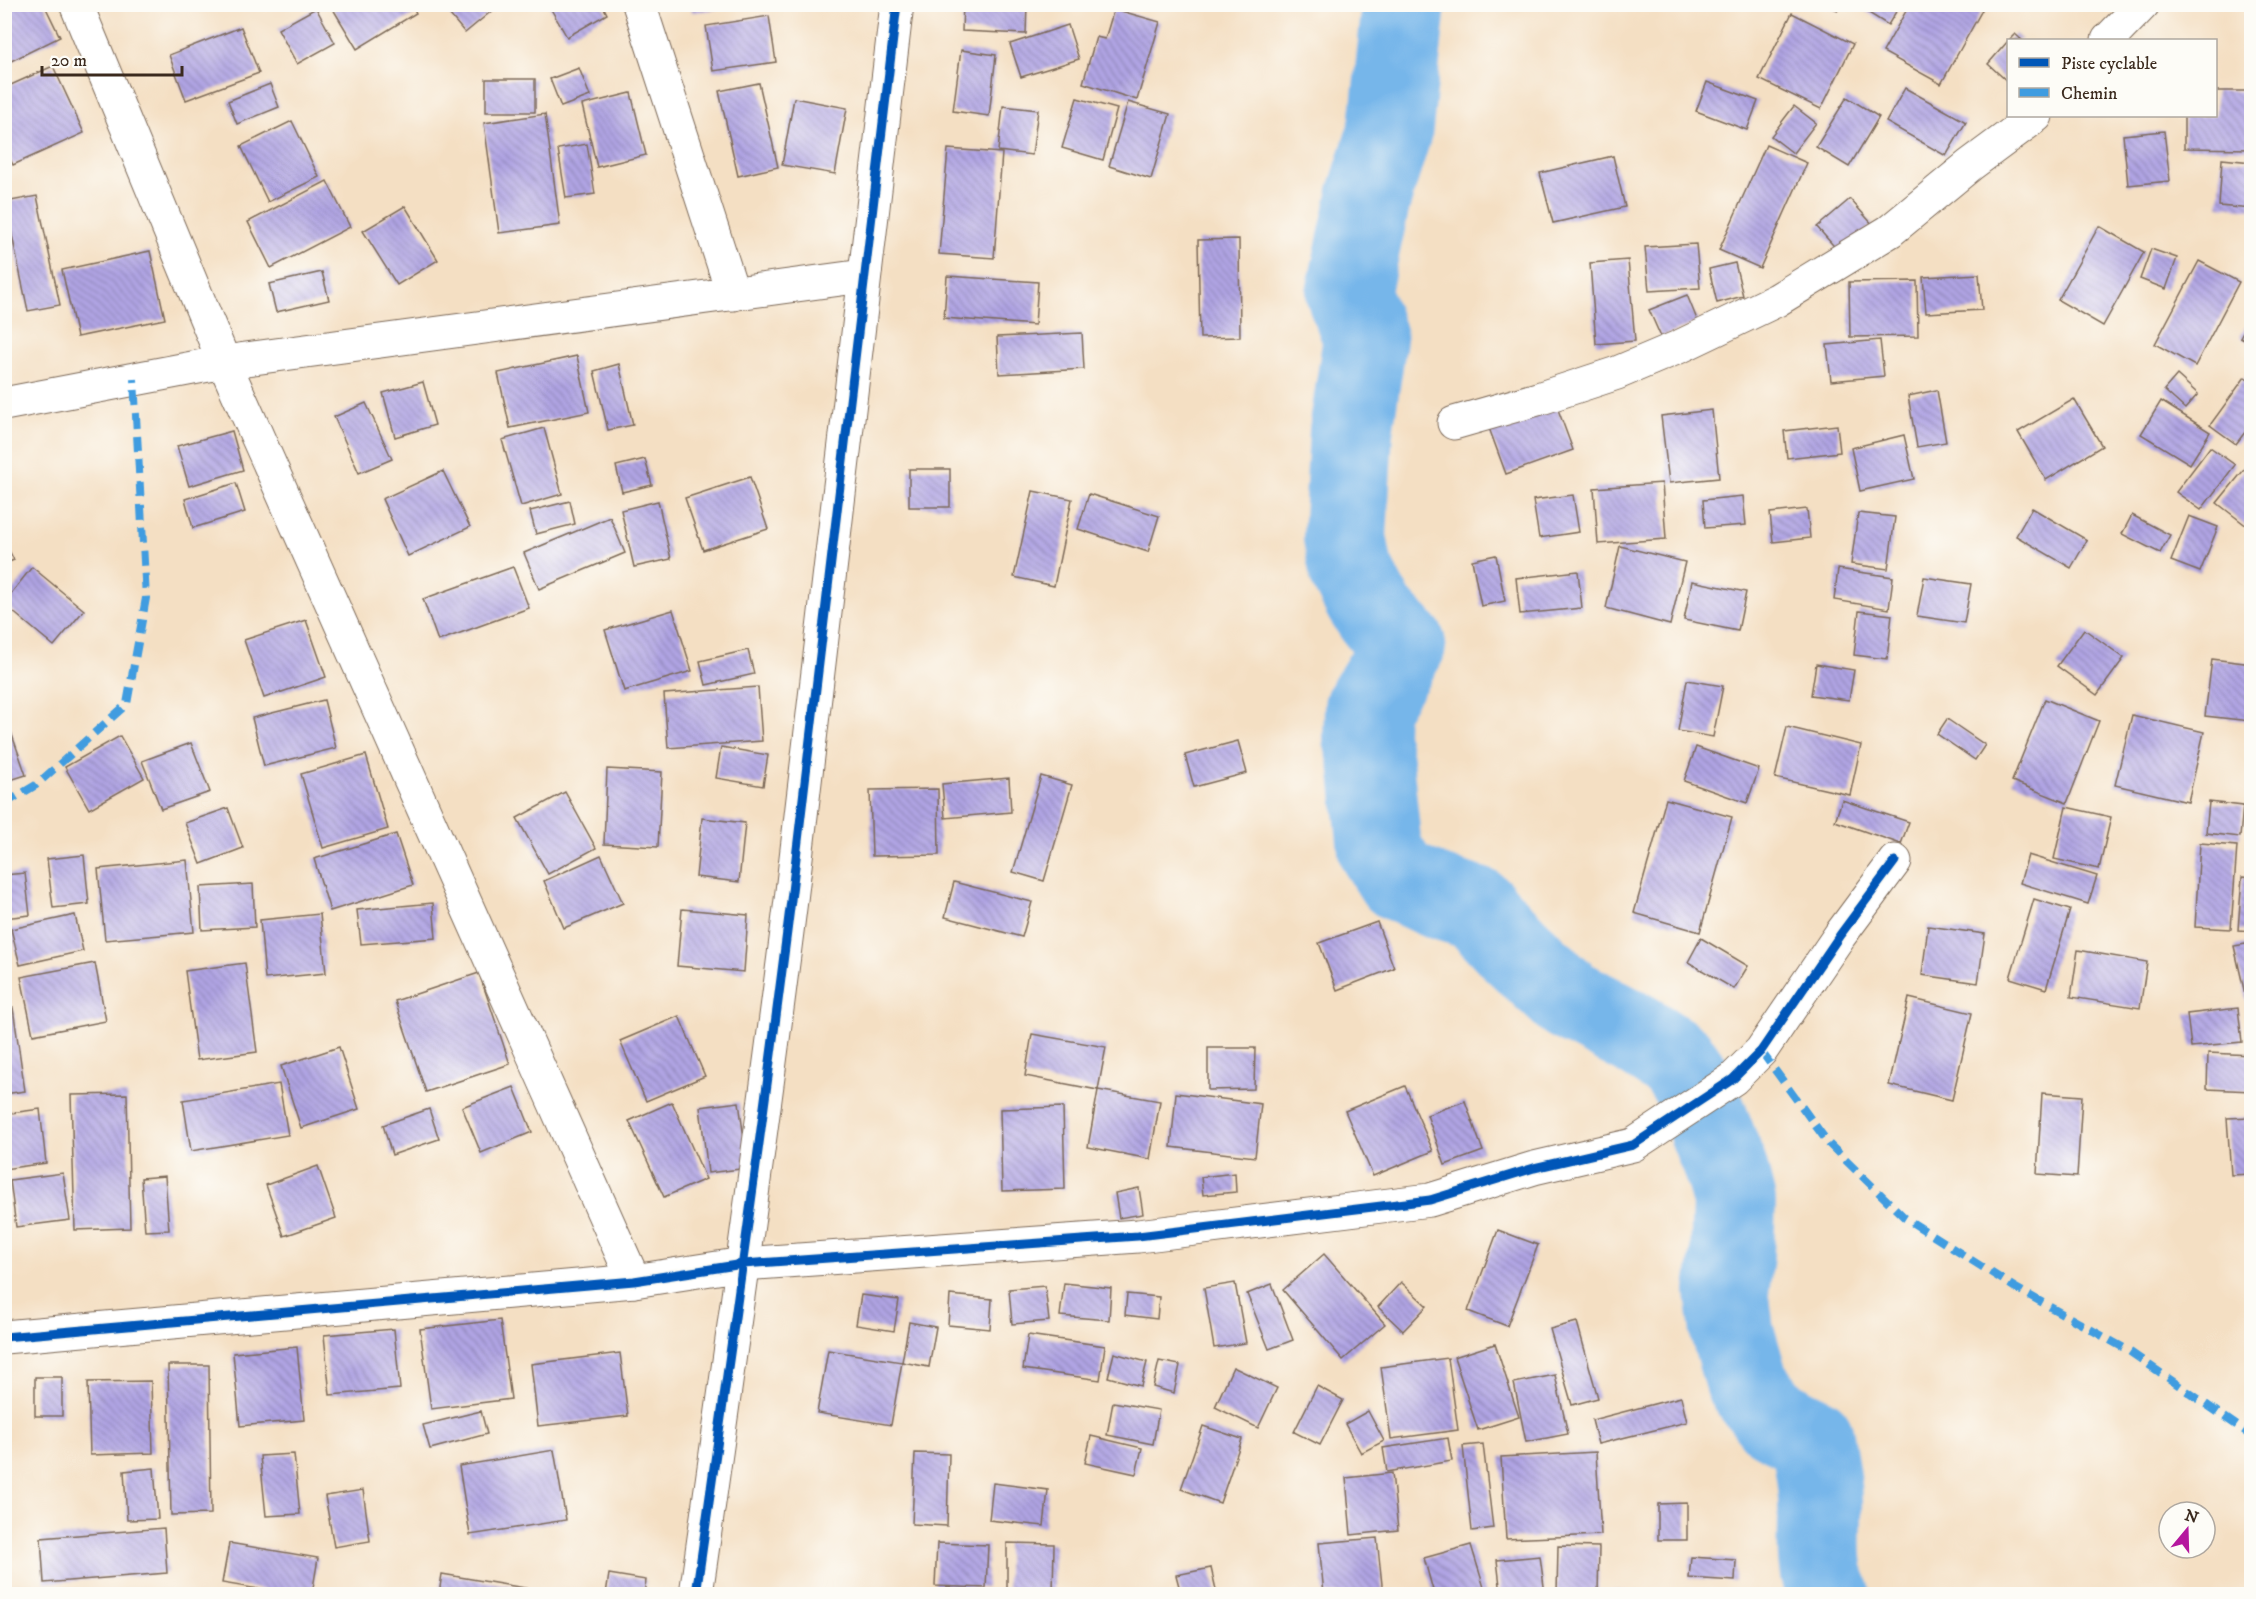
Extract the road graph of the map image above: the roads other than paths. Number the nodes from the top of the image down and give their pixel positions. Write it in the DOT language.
graph roads {
  1 [pos="76,4"];
  2 [pos="639,4"];
  3 [pos="897,4"];
  4 [pos="2143,4"];
  5 [pos="2109,39"];
  6 [pos="2035,117"];
  7 [pos="863,276"];
  8 [pos="733,294"];
  9 [pos="224,362"];
  10 [pos="4,404"];
  11 [pos="1454,423"];
  12 [pos="1895,861"];
  13 [pos="743,1264"];
  14 [pos="634,1281"];
  15 [pos="4,1337"];
  16 [pos="696,1594"];
  1 -- 9 [label="street"];
  2 -- 8 [label="street"];
  3 -- 7 [label="street"];
  4 -- 5 [label="street"];
  6 -- 11 [label="street"];
  7 -- 8 [label="street"];
  7 -- 13 [label="street"];
  8 -- 9 [label="street"];
  9 -- 10 [label="street"];
  9 -- 14 [label="street"];
  12 -- 13 [label="street"];
  13 -- 14 [label="street"];
  13 -- 16 [label="street"];
  14 -- 15 [label="street"];
}
